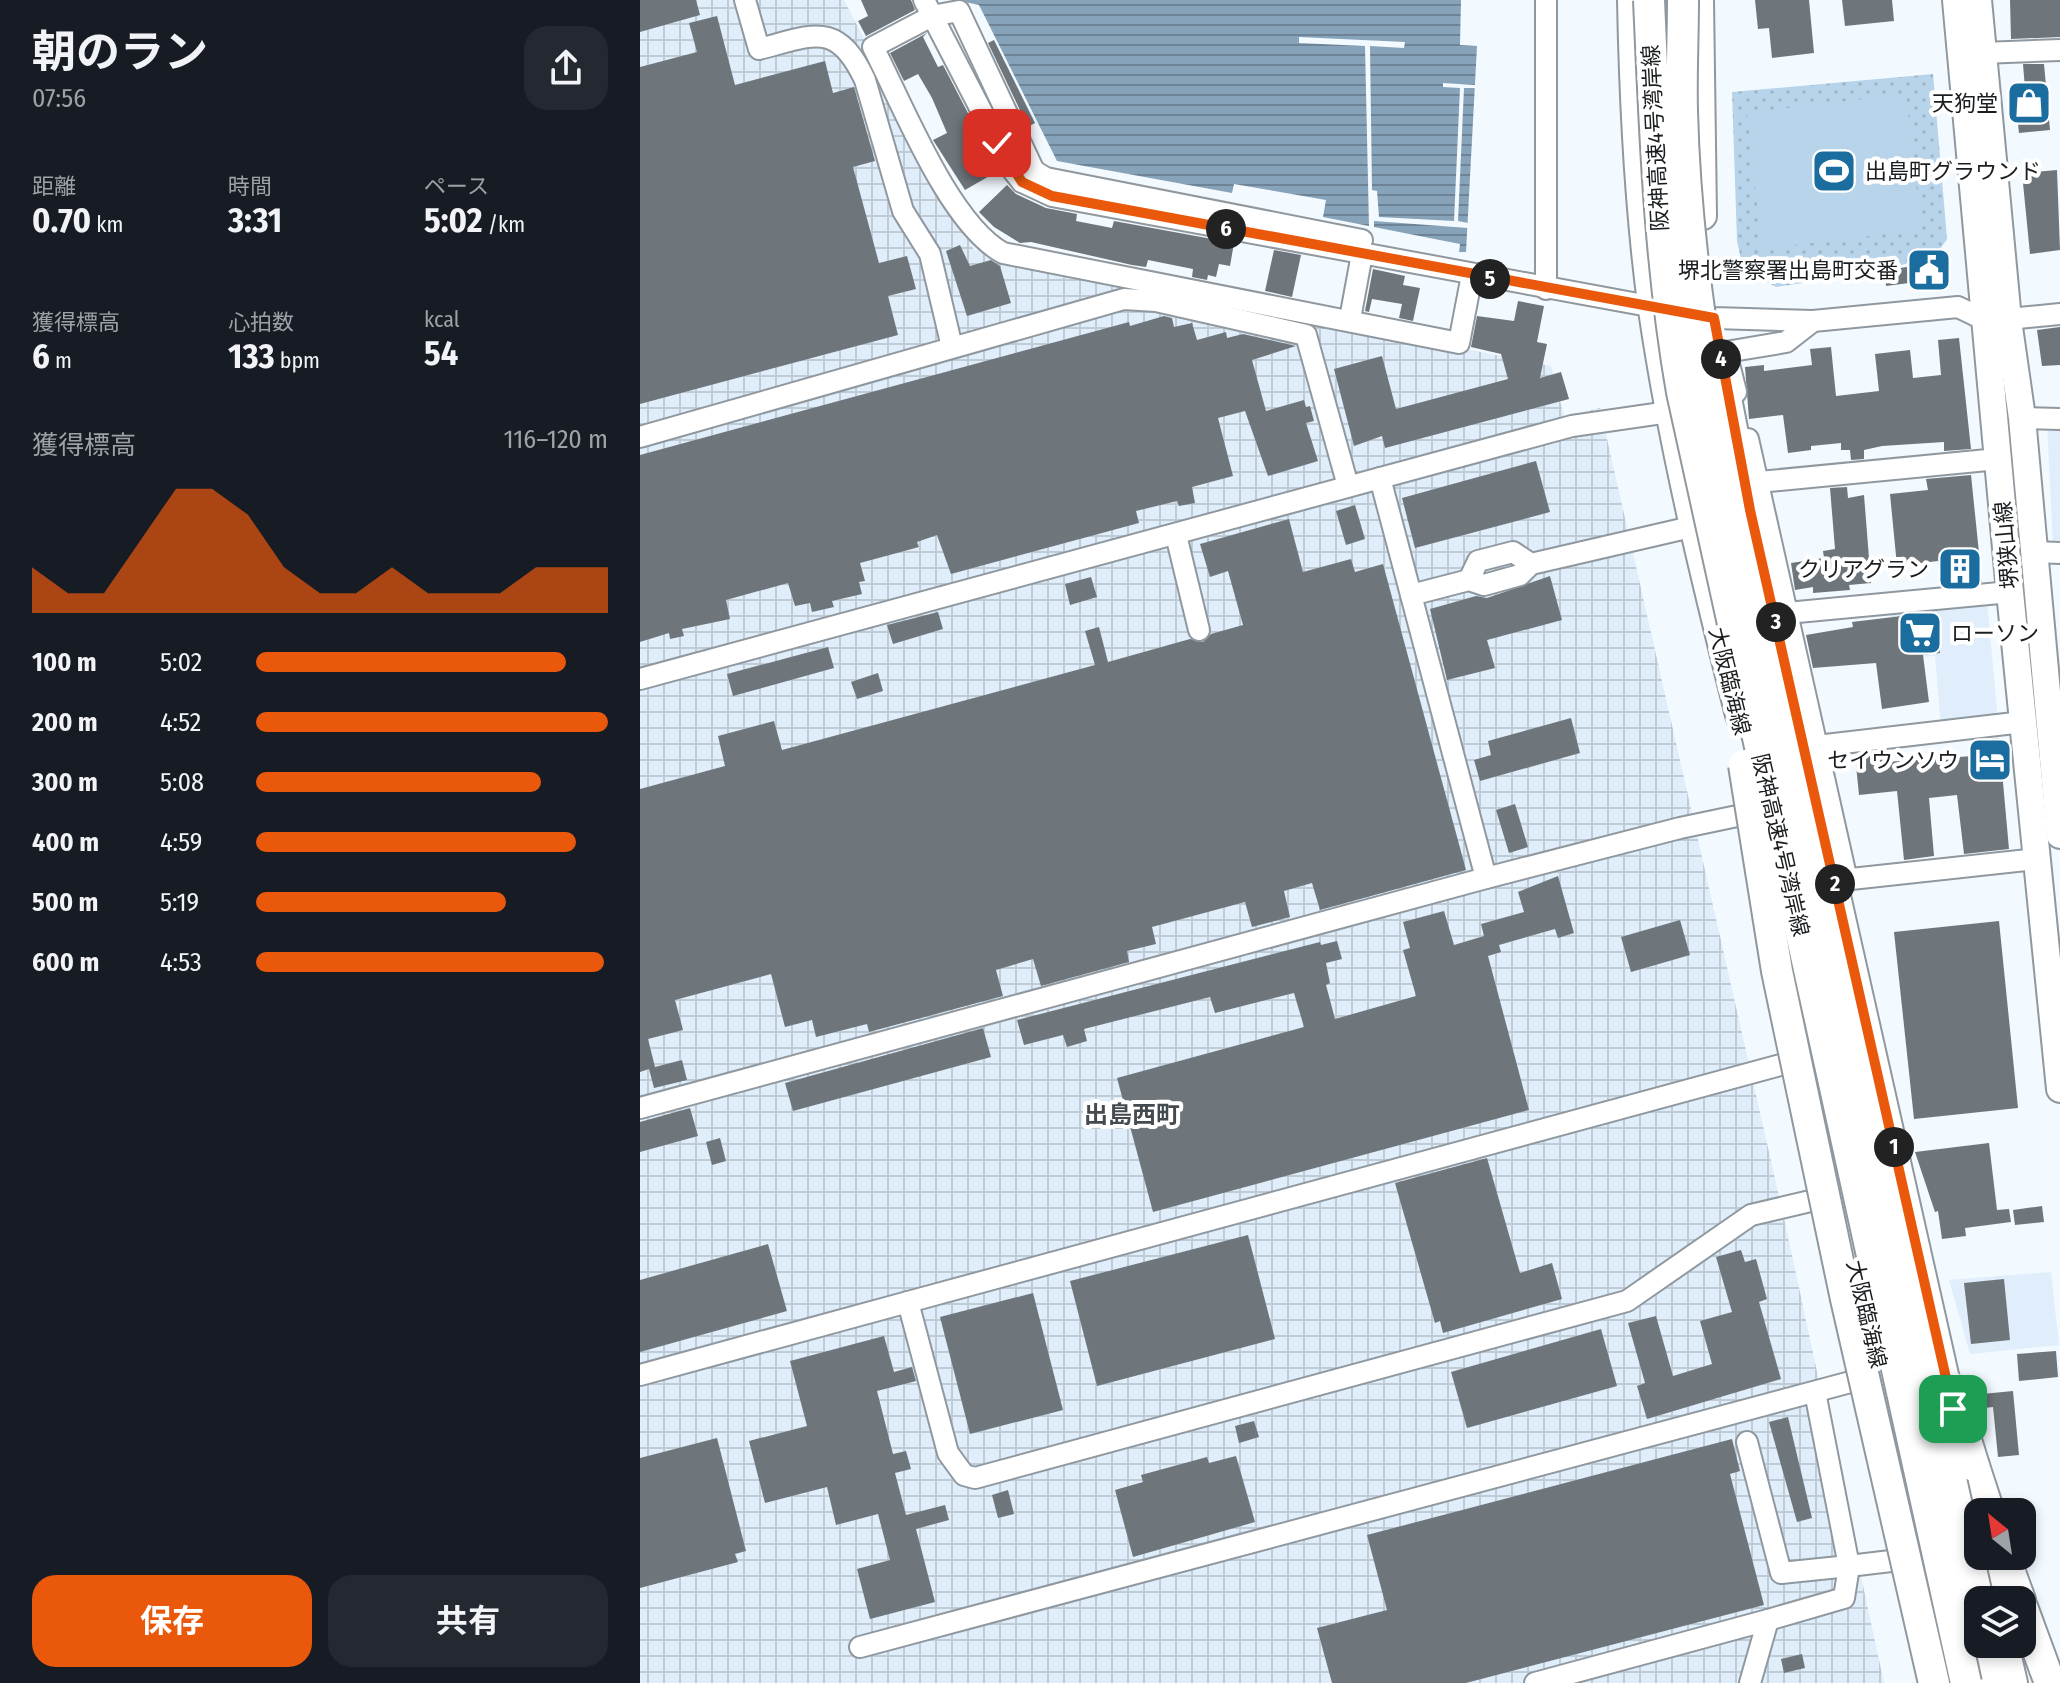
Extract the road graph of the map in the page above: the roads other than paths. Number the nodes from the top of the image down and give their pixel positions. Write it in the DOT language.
graph roads {
  1 [pos="745,0"];
  2 [pos="1546,0"];
  3 [pos="1631,0"];
  4 [pos="1649,0"];
  5 [pos="1683,0"];
  6 [pos="1700,0"];
  7 [pos="1956,0"];
  8 [pos="1978,0"];
  9 [pos="929,6"];
  10 [pos="2060,50"];
  11 [pos="1982,53"];
  12 [pos="1028,176"];
  13 [pos="1362,254"];
  14 [pos="1470,268"];
  15 [pos="1546,289"];
  16 [pos="1652,309"];
  17 [pos="2060,314"];
  18 [pos="1714,318"];
  19 [pos="1350,319"];
  20 [pos="1997,320"];
  21 [pos="1813,321"];
  22 [pos="952,347"];
  23 [pos="1669,412"];
  24 [pos="2022,418"];
  25 [pos="2060,419"];
  26 [pos="640,437"];
  27 [pos="1998,459"];
  28 [pos="1698,476"];
  29 [pos="1380,478"];
  30 [pos="1759,482"];
  31 [pos="1348,486"];
  32 [pos="1691,527"];
  33 [pos="1176,535"];
  34 [pos="2047,552"];
  35 [pos="2010,592"];
  36 [pos="1411,595"];
  37 [pos="1787,613"];
  38 [pos="1199,630"];
  39 [pos="640,679"];
  40 [pos="2023,722"];
  41 [pos="1817,746"];
  42 [pos="2047,773"];
  43 [pos="1761,811"];
  44 [pos="2060,835"];
  45 [pos="2036,859"];
  46 [pos="1486,878"];
  47 [pos="1809,1057"];
  48 [pos="1862,1075"];
  49 [pos="2060,1089"];
  50 [pos="640,1108"];
  51 [pos="1840,1194"];
  52 [pos="908,1302"];
  53 [pos="1881,1374"];
  54 [pos="640,1375"];
  55 [pos="1815,1392"];
  56 [pos="1747,1442"];
  57 [pos="1973,1498"];
  58 [pos="1985,1498"];
  59 [pos="1922,1557"];
  60 [pos="1849,1566"];
  61 [pos="1975,1586"];
  62 [pos="1768,1620"];
  63 [pos="2036,1645"];
  64 [pos="860,1647"];
  65 [pos="1991,1658"];
  66 [pos="2008,1658"];
  67 [pos="1535,1683"];
  68 [pos="1750,1683"];
  69 [pos="1934,1683"];
  70 [pos="1952,1683"];
  71 [pos="1966,1683"];
  72 [pos="1996,1683"];
  73 [pos="2014,1683"];
  74 [pos="2050,1683"];
  1 -- 22 [label="street"];
  2 -- 15 [label="street"];
  3 -- 16 [label="main road, 大阪臨海線"];
  4 -- 28 [label="highway, 阪神高速4号湾岸線, bridge"];
  5 -- 48 [label="highway, 阪神高速4号湾岸線, bridge"];
  6 -- 18 [label="main road"];
  7 -- 20 [label="main road, 堺狭山線"];
  8 -- 11 [label="main road, 堺狭山線"];
  9 -- 12 [label="street"];
  9 -- 19 [label="street"];
  10 -- 11 [label="street"];
  11 -- 20 [label="main road, 堺狭山線"];
  12 -- 13 [label="street"];
  12 -- 14 [label="street"];
  13 -- 14 [label="street"];
  13 -- 19 [label="street"];
  14 -- 15 [label="street"];
  14 -- 19 [label="street"];
  15 -- 16 [label="street"];
  16 -- 18 [label="street"];
  16 -- 23 [label="main road, 大阪臨海線"];
  17 -- 20 [label="street"];
  18 -- 21 [label="street"];
  18 -- 57 [label="main road"];
  20 -- 21 [label="street"];
  20 -- 24 [label="main road, 堺狭山線"];
  20 -- 27 [label="main road, 堺狭山線"];
  21 -- 30 [label="street"];
  22 -- 26 [label="street"];
  22 -- 31 [label="street"];
  23 -- 29 [label="street"];
  23 -- 32 [label="main road, 大阪臨海線"];
  24 -- 25 [label="street"];
  24 -- 34 [label="main road, 堺狭山線"];
  27 -- 30 [label="street"];
  27 -- 35 [label="main road, 堺狭山線"];
  28 -- 69 [label="highway, bridge"];
  28 -- 71 [label="highway, 阪神高速4号湾岸線, bridge"];
  29 -- 31 [label="street"];
  29 -- 36 [label="street"];
  30 -- 37 [label="street"];
  31 -- 33 [label="street"];
  32 -- 36 [label="street"];
  32 -- 43 [label="main road, 大阪臨海線"];
  33 -- 38 [label="street"];
  33 -- 39 [label="street"];
  34 -- 42 [label="main road, 堺狭山線"];
  35 -- 37 [label="street"];
  35 -- 40 [label="main road, 堺狭山線"];
  36 -- 46 [label="street"];
  37 -- 41 [label="street"];
  40 -- 41 [label="street"];
  40 -- 42 [label="main road, 堺狭山線"];
  41 -- 45 [label="street"];
  42 -- 44 [label="main road, 堺狭山線"];
  42 -- 45 [label="main road, 堺狭山線"];
  43 -- 46 [label="street"];
  43 -- 47 [label="main road, 大阪臨海線"];
  45 -- 49 [label="main road, 堺狭山線"];
  46 -- 50 [label="street"];
  47 -- 51 [label="main road, 大阪臨海線"];
  47 -- 52 [label="street"];
  48 -- 58 [label="highway, bridge"];
  48 -- 61 [label="highway, 阪神高速4号湾岸線, bridge"];
  51 -- 52 [label="street"];
  51 -- 53 [label="main road, 大阪臨海線"];
  52 -- 54 [label="street"];
  53 -- 55 [label="street"];
  53 -- 59 [label="main road, 大阪臨海線"];
  55 -- 60 [label="street"];
  55 -- 64 [label="street"];
  56 -- 60 [label="street"];
  59 -- 60 [label="street"];
  59 -- 70 [label="main road, 大阪臨海線"];
  60 -- 62 [label="street"];
  62 -- 67 [label="street"];
  62 -- 68 [label="street"];
  63 -- 74 [label="highway"];
  65 -- 72 [label="highway"];
  66 -- 73 [label="main road"];
}
